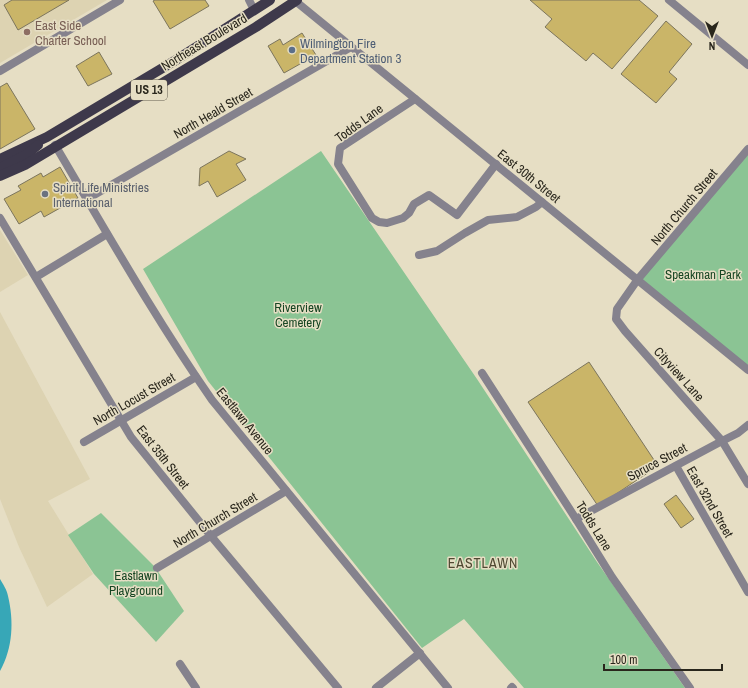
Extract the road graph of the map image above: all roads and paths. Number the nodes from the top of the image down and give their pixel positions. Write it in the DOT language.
graph roads {
  1 [pos="120,0"];
  2 [pos="249,0"];
  3 [pos="270,0"];
  4 [pos="296,0"];
  5 [pos="669,0"];
  6 [pos="254,10"];
  7 [pos="351,47"];
  8 [pos="748,65"];
  9 [pos="0,71"];
  10 [pos="415,99"];
  11 [pos="47,137"];
  12 [pos="55,145"];
  13 [pos="748,150"];
  14 [pos="0,159"];
  15 [pos="496,164"];
  16 [pos="0,168"];
  17 [pos="0,176"];
  18 [pos="87,199"];
  19 [pos="542,202"];
  20 [pos="0,218"];
  21 [pos="107,234"];
  22 [pos="419,256"];
  23 [pos="36,277"];
  24 [pos="638,280"];
  25 [pos="748,370"];
  26 [pos="482,373"];
  27 [pos="196,377"];
  28 [pos="121,420"];
  29 [pos="748,425"];
  30 [pos="722,441"];
  31 [pos="84,442"];
  32 [pos="676,466"];
  33 [pos="748,484"];
  34 [pos="286,491"];
  35 [pos="576,519"];
  36 [pos="211,536"];
  37 [pos="156,568"];
  38 [pos="748,592"];
  39 [pos="420,653"];
  40 [pos="180,664"];
  41 [pos="196,688"];
  42 [pos="338,688"];
  43 [pos="376,688"];
  44 [pos="448,688"];
  45 [pos="690,688"];
  1 -- 9 [label="street"];
  2 -- 6 [label="street"];
  3 -- 6 [label="main road, US 13"];
  4 -- 7 [label="street, East 30th Street"];
  4 -- 12 [label="main road, Northeast Boulevard / US 13"];
  5 -- 8 [label="street"];
  6 -- 11 [label="main road, US 13"];
  7 -- 10 [label="street, East 30th Street"];
  7 -- 18 [label="street, North Heald Street"];
  10 -- 15 [label="street, East 30th Street"];
  10 -- 15 [label="street, Todds Lane"];
  11 -- 14 [label="main road, US 13"];
  11 -- 16 [label="main road"];
  12 -- 17 [label="main road, Northeast Boulevard / US 13"];
  12 -- 18 [label="street, Eastlawn Avenue"];
  13 -- 24 [label="street, North Church Street"];
  15 -- 19 [label="street, East 30th Street"];
  18 -- 21 [label="street, Eastlawn Avenue"];
  19 -- 22 [label="street"];
  19 -- 24 [label="street, East 30th Street"];
  20 -- 23 [label="street, East 35th Street"];
  21 -- 23 [label="street"];
  21 -- 27 [label="street, Eastlawn Avenue"];
  23 -- 28 [label="street, East 35th Street"];
  24 -- 25 [label="street, East 30th Street"];
  24 -- 30 [label="street, Cityview Lane"];
  26 -- 35 [label="street, Todds Lane"];
  27 -- 28 [label="street, North Locust Street"];
  27 -- 34 [label="street, Eastlawn Avenue"];
  28 -- 31 [label="street, North Locust Street"];
  28 -- 36 [label="street, East 35th Street"];
  29 -- 30 [label="street, Spruce Street"];
  30 -- 32 [label="street, Spruce Street"];
  30 -- 33 [label="street, Cityview Lane"];
  32 -- 35 [label="street, Spruce Street"];
  32 -- 38 [label="street, East 32nd Street"];
  34 -- 36 [label="street, North Church Street"];
  34 -- 39 [label="street, Eastlawn Avenue"];
  35 -- 45 [label="street, Todds Lane"];
  36 -- 37 [label="street, North Church Street"];
  36 -- 42 [label="street, East 35th Street"];
  39 -- 43 [label="street"];
  39 -- 44 [label="street, Eastlawn Avenue"];
  40 -- 41 [label="street"];
}
